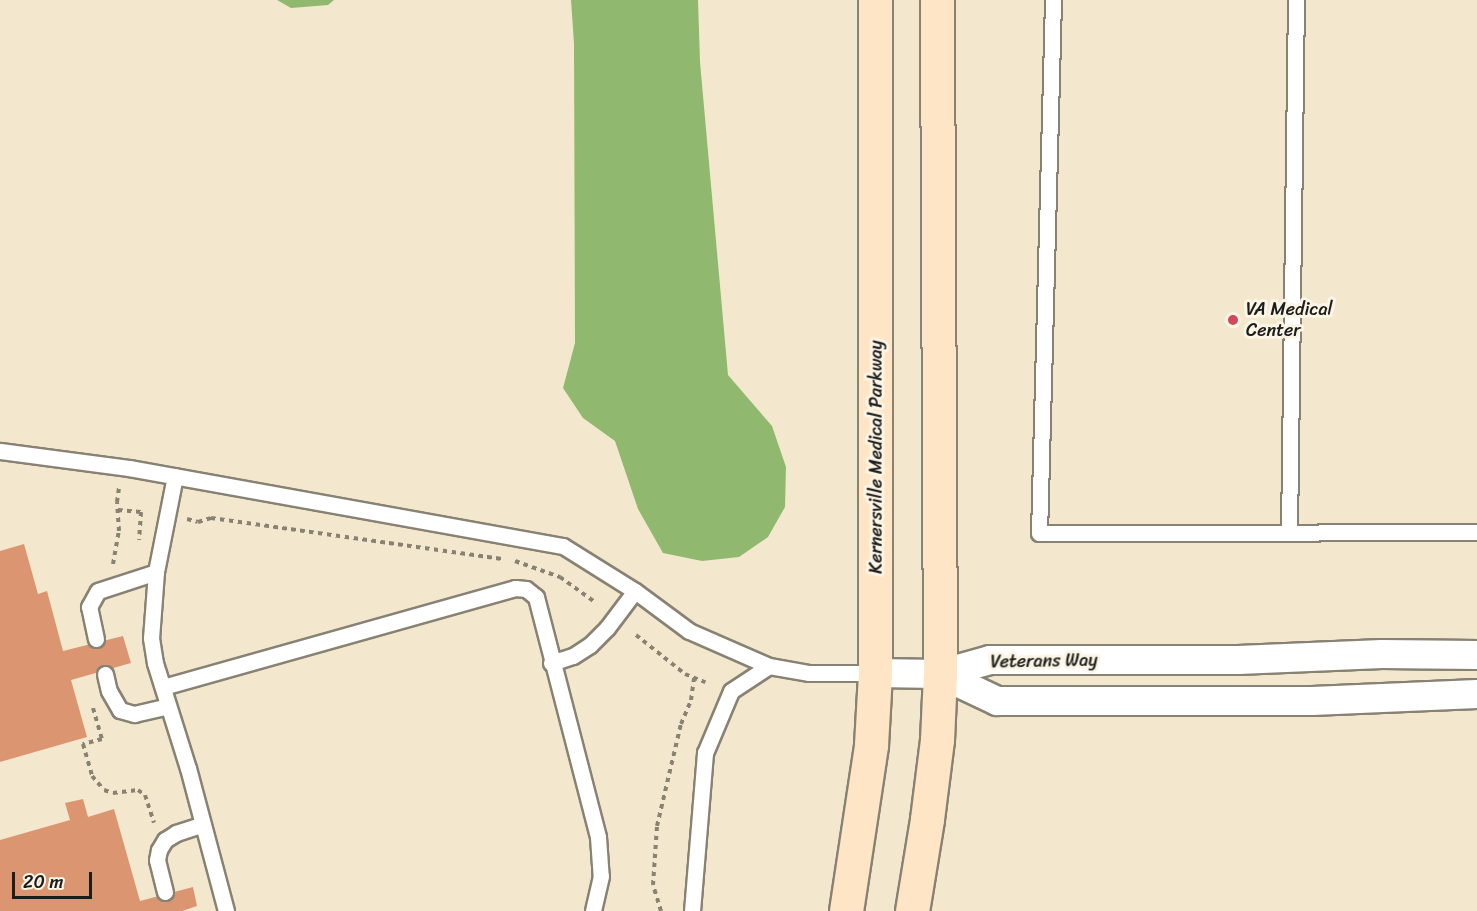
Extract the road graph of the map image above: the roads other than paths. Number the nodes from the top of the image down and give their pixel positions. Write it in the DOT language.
graph roads {
  1 [pos="875,0"];
  2 [pos="937,0"];
  3 [pos="1053,0"];
  4 [pos="1296,0"];
  5 [pos="0,452"];
  6 [pos="175,476"];
  7 [pos="1477,532"];
  8 [pos="1289,533"];
  9 [pos="156,572"];
  10 [pos="635,591"];
  11 [pos="96,639"];
  12 [pos="1477,655"];
  13 [pos="551,663"];
  14 [pos="769,666"];
  15 [pos="875,673"];
  16 [pos="105,674"];
  17 [pos="940,674"];
  18 [pos="163,687"];
  19 [pos="1477,694"];
  20 [pos="168,706"];
  21 [pos="203,824"];
  22 [pos="165,892"];
  23 [pos="226,911"];
  24 [pos="593,911"];
  25 [pos="692,911"];
  26 [pos="846,911"];
  27 [pos="912,911"];
  1 -- 15 [label="main road, Kernersville Medical Parkway"];
  2 -- 17 [label="main road"];
  3 -- 8 [label="lane"];
  4 -- 8 [label="lane"];
  5 -- 6 [label="lane"];
  6 -- 9 [label="lane"];
  6 -- 10 [label="lane"];
  7 -- 8 [label="lane"];
  9 -- 11 [label="lane"];
  9 -- 18 [label="lane"];
  10 -- 13 [label="lane"];
  10 -- 14 [label="lane"];
  12 -- 17 [label="street, Veterans Way"];
  13 -- 18 [label="lane"];
  13 -- 24 [label="lane"];
  14 -- 15 [label="lane"];
  14 -- 25 [label="lane"];
  15 -- 17 [label="street"];
  15 -- 26 [label="main road, Kernersville Medical Parkway"];
  16 -- 20 [label="lane"];
  17 -- 19 [label="street, Veterans Way"];
  17 -- 27 [label="main road"];
  18 -- 20 [label="lane"];
  20 -- 21 [label="lane"];
  21 -- 22 [label="lane"];
  21 -- 23 [label="lane"];
}
